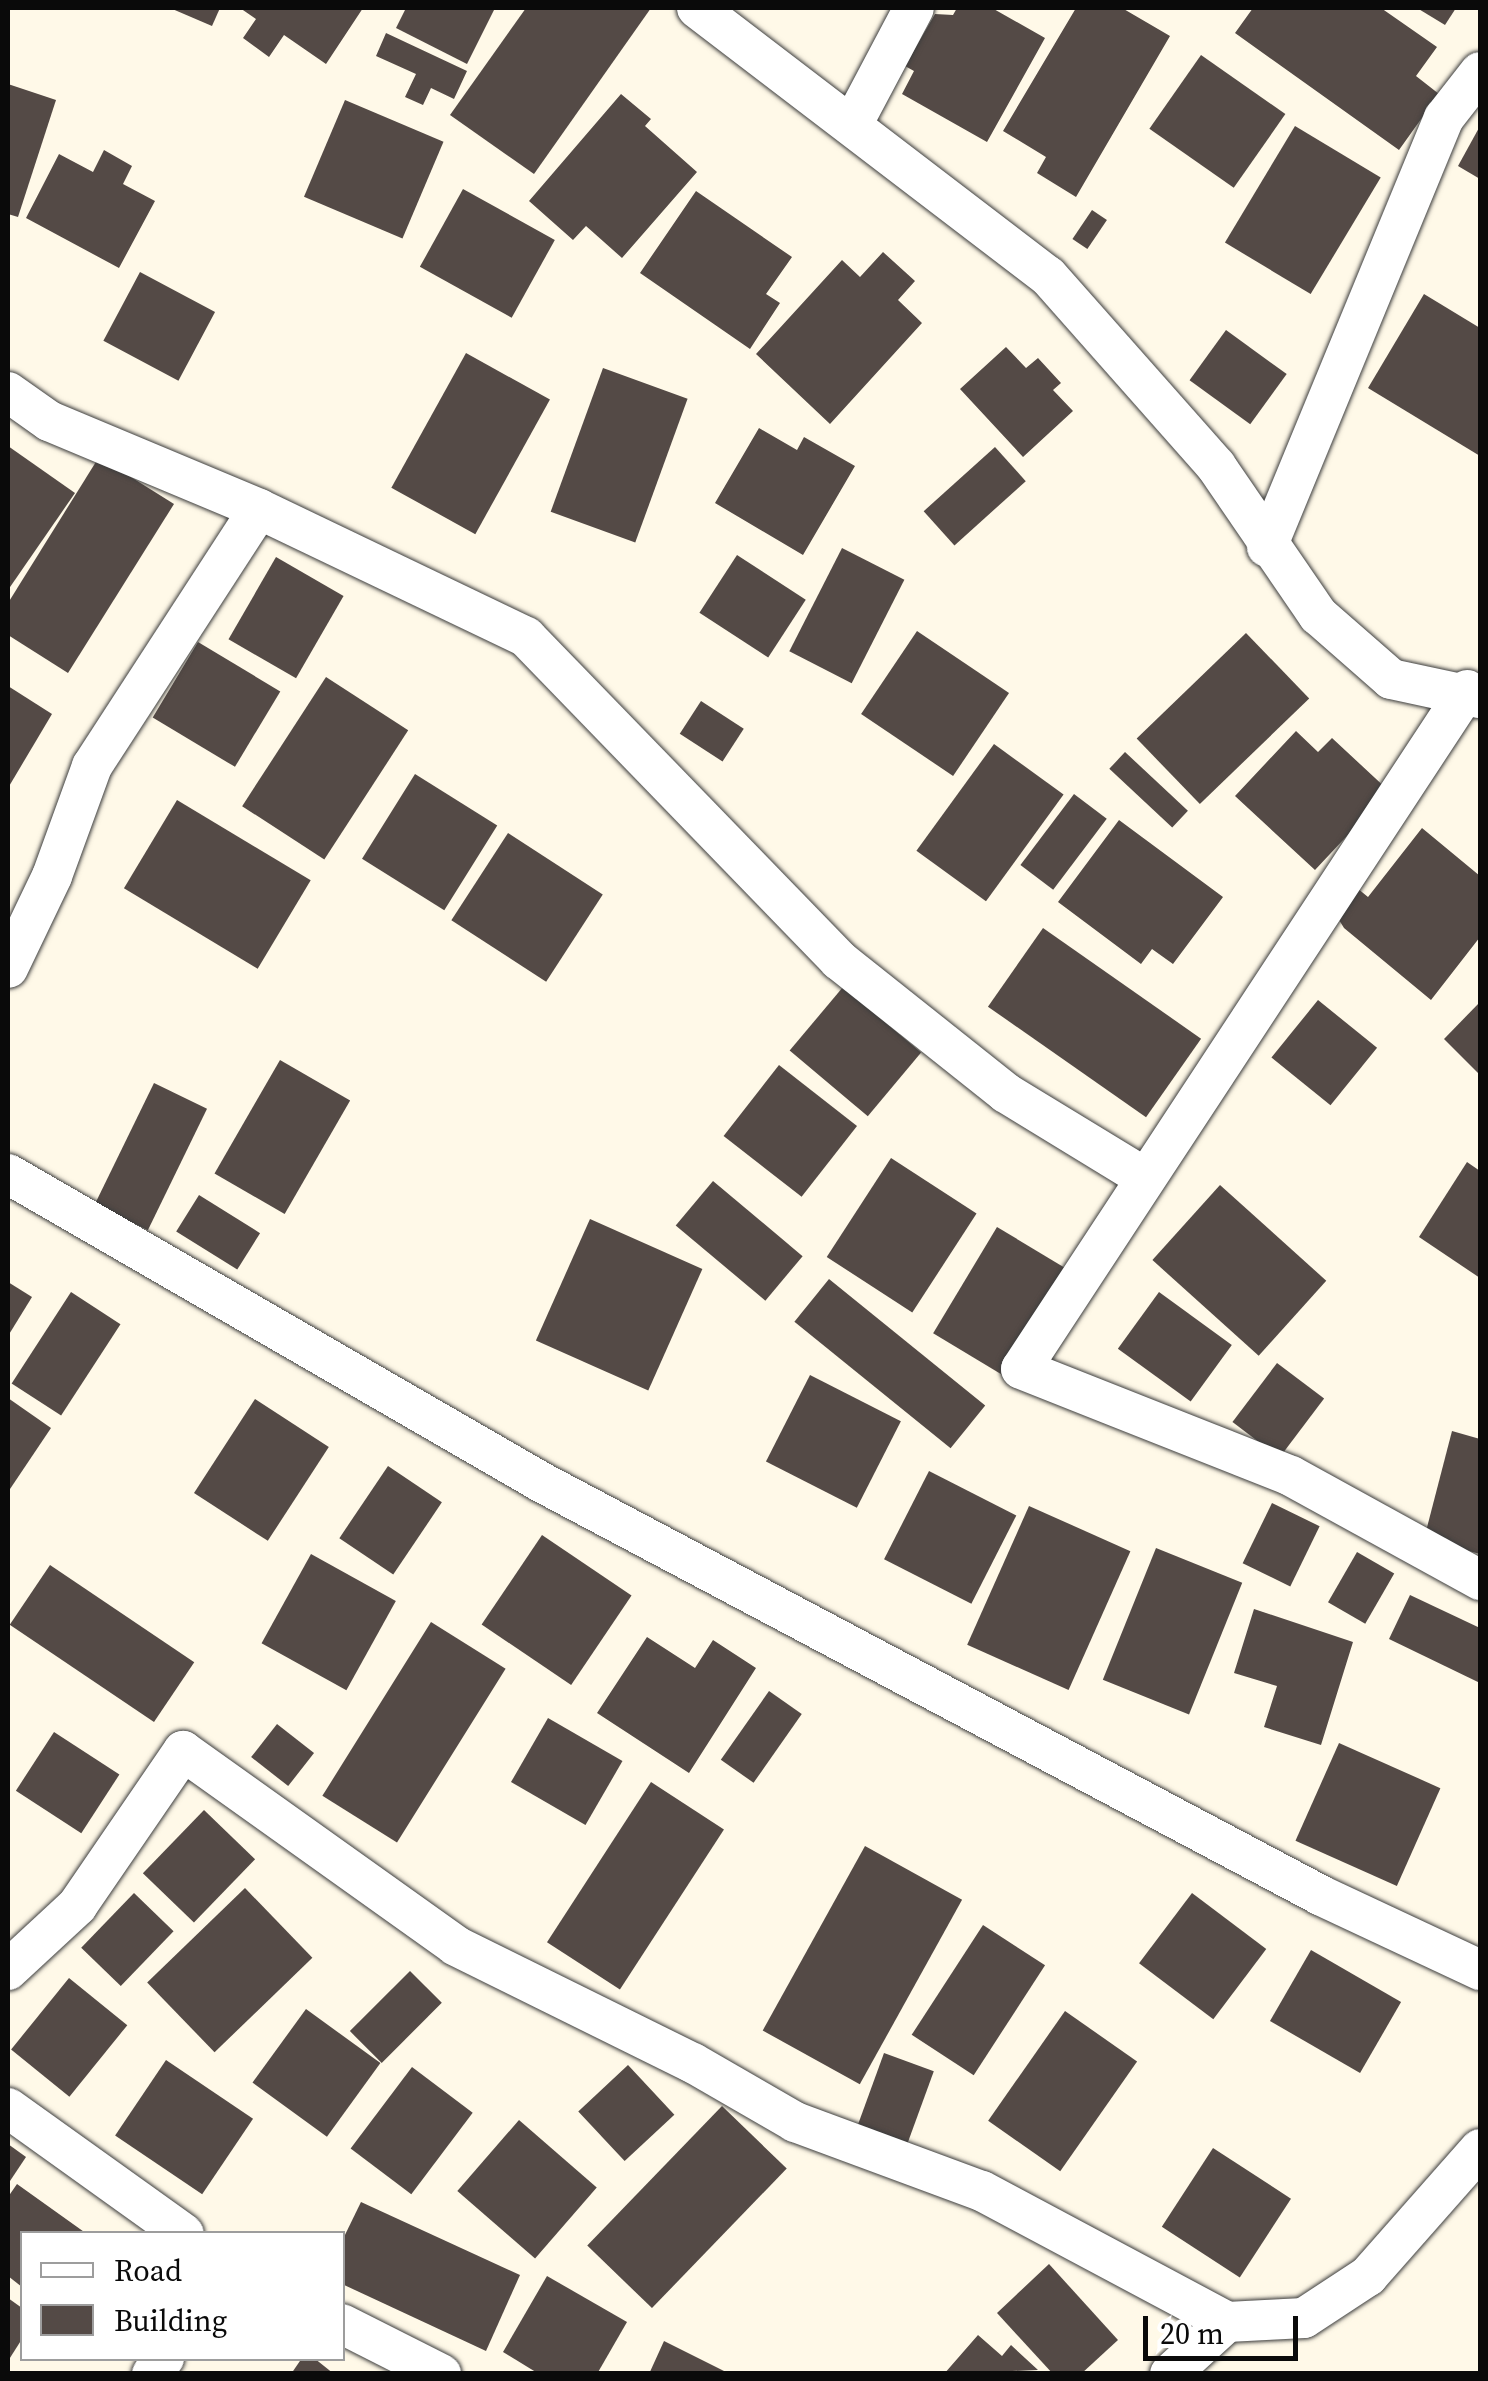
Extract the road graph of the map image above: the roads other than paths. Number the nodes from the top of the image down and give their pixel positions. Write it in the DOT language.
graph roads {
  1 [pos="697,8"];
  2 [pos="914,8"];
  3 [pos="1480,72"];
  4 [pos="852,125"];
  5 [pos="8,392"];
  6 [pos="258,509"];
  7 [pos="1267,546"];
  8 [pos="1474,694"];
  9 [pos="8,968"];
  10 [pos="8,1174"];
  11 [pos="1145,1178"];
  12 [pos="1480,1580"];
  13 [pos="8,1970"];
  14 [pos="1480,1970"];
  15 [pos="8,2108"];
  16 [pos="1480,2149"];
  17 [pos="180,2231"];
  18 [pos="1227,2322"];
  19 [pos="345,2326"];
  20 [pos="441,2374"];
  21 [pos="1170,2374"];
  1 -- 4 [label="street"];
  2 -- 4 [label="street"];
  3 -- 7 [label="street"];
  4 -- 7 [label="street"];
  5 -- 6 [label="street"];
  6 -- 9 [label="street"];
  6 -- 11 [label="street"];
  7 -- 8 [label="street"];
  8 -- 11 [label="street"];
  10 -- 14 [label="street"];
  11 -- 12 [label="street"];
  13 -- 18 [label="street"];
  15 -- 17 [label="street"];
  16 -- 18 [label="street"];
  18 -- 21 [label="street"];
  19 -- 20 [label="street"];
}
